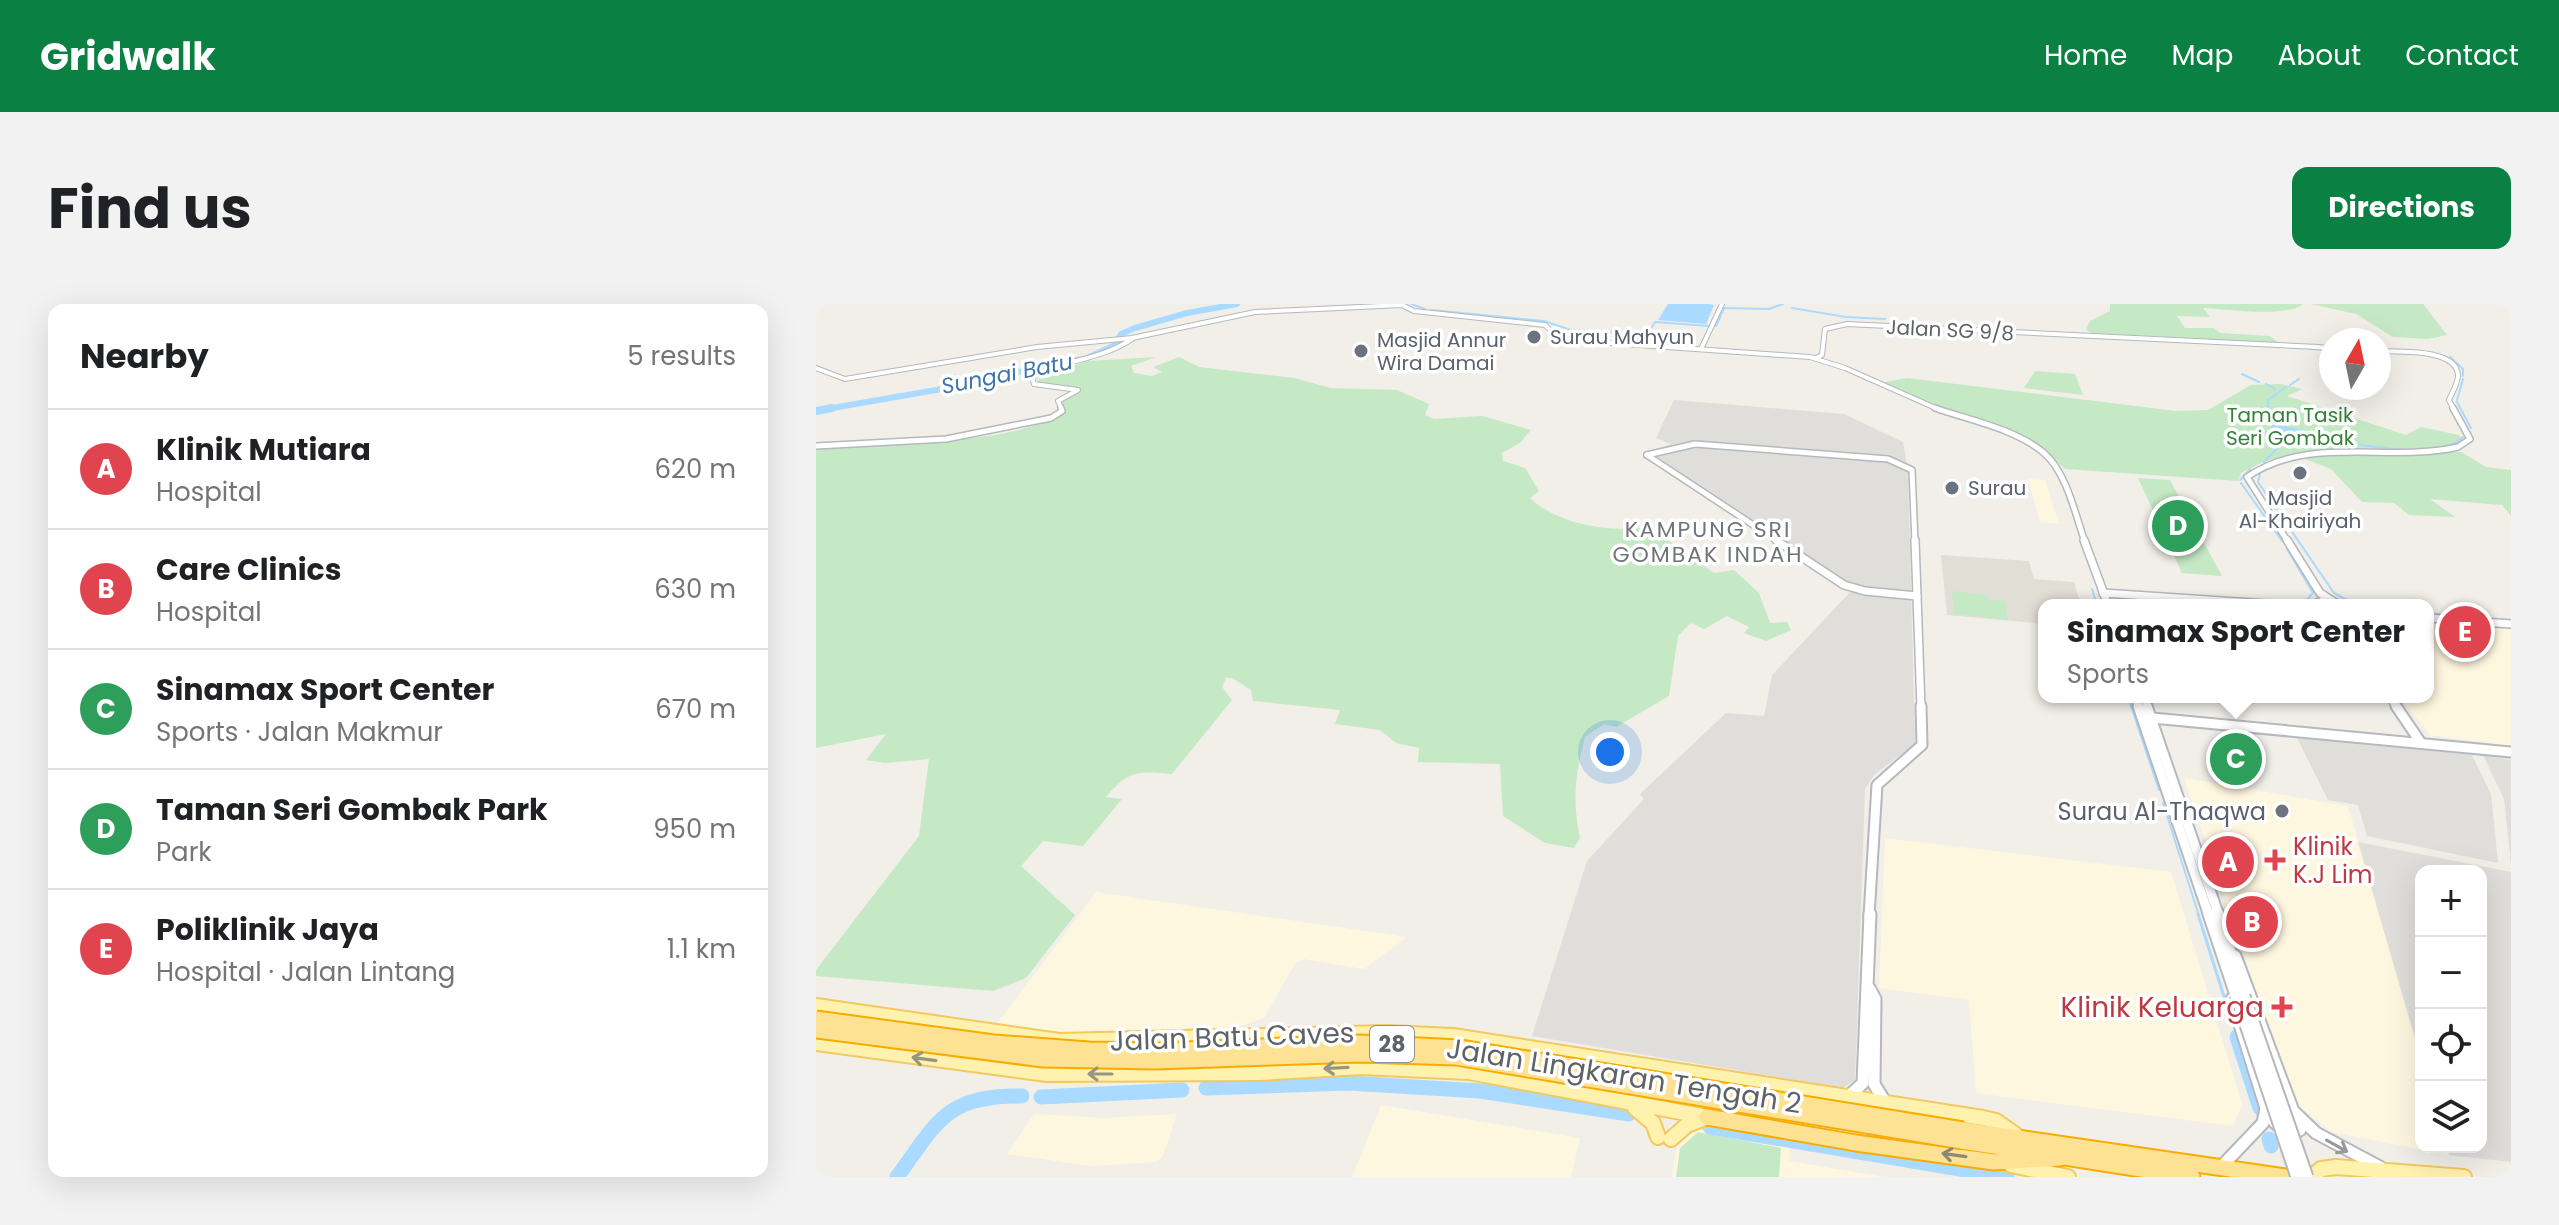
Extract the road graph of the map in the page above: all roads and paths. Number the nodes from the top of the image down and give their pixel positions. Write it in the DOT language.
graph roads {
  1 [pos="1722,304"];
  2 [pos="1402,305"];
  3 [pos="1129,339"];
  4 [pos="1702,347"];
  5 [pos="2319,347"];
  6 [pos="2391,352"];
  7 [pos="1816,358"];
  8 [pos="816,368"];
  9 [pos="1864,378"];
  10 [pos="819,446"];
  11 [pos="2104,594"];
  12 [pos="1917,596"];
  13 [pos="2104,599"];
  14 [pos="2105,599"];
  15 [pos="2167,599"];
  16 [pos="2185,599"];
  17 [pos="2312,599"];
  18 [pos="2434,618"];
  19 [pos="2511,624"];
  20 [pos="2137,703"];
  21 [pos="2147,703"];
  22 [pos="2149,703"];
  23 [pos="2394,703"];
  24 [pos="2142,717"];
  25 [pos="2153,718"];
  26 [pos="2174,720"];
  27 [pos="2157,731"];
  28 [pos="2421,743"];
  29 [pos="2511,752"];
  30 [pos="2223,943"];
  31 [pos="1869,987"];
  32 [pos="2240,995"];
  33 [pos="816,1009"];
  34 [pos="891,1016"];
  35 [pos="816,1019"];
  36 [pos="817,1040"];
  37 [pos="862,1050"];
  38 [pos="1613,1060"];
  39 [pos="1848,1096"];
  40 [pos="1607,1100"];
  41 [pos="1885,1102"];
  42 [pos="1630,1104"];
  43 [pos="2266,1108"];
  44 [pos="2293,1111"];
  45 [pos="1707,1117"];
  46 [pos="1962,1136"];
  47 [pos="2022,1139"];
  48 [pos="2060,1158"];
  49 [pos="1994,1162"];
  50 [pos="2221,1168"];
  51 [pos="2388,1171"];
  52 [pos="2068,1177"];
  53 [pos="2192,1177"];
  54 [pos="2285,1177"];
  55 [pos="2297,1177"];
  56 [pos="2310,1177"];
  57 [pos="2464,1177"];
  1 -- 4 [label="street"];
  2 -- 3 [label="street"];
  2 -- 4 [label="street"];
  3 -- 8 [label="street"];
  3 -- 10 [label="street"];
  4 -- 7 [label="street"];
  5 -- 7 [label="street, Jalan SG 9/8"];
  6 -- 17 [label="street"];
  7 -- 9 [label="street"];
  9 -- 11 [label="street"];
  9 -- 13 [label="street"];
  11 -- 14 [label="street"];
  11 -- 15 [label="street"];
  11 -- 16 [label="street"];
  12 -- 12 [label="street"];
  12 -- 31 [label="street"];
  18 -- 19 [label="street"];
  20 -- 24 [label="street"];
  21 -- 25 [label="street"];
  22 -- 26 [label="street"];
  23 -- 28 [label="street"];
  24 -- 25 [label="street"];
  24 -- 30 [label="street"];
  25 -- 26 [label="street"];
  25 -- 27 [label="street"];
  26 -- 27 [label="street"];
  26 -- 28 [label="street"];
  27 -- 30 [label="street"];
  28 -- 29 [label="street"];
  30 -- 32 [label="street"];
  30 -- 43 [label="street"];
  30 -- 44 [label="street"];
  31 -- 39 [label="street"];
  31 -- 41 [label="street"];
  32 -- 55 [label="street, bridge"];
  32 -- 56 [label="street, bridge"];
  33 -- 34 [label="main road, Jalan Batu Caves"];
  34 -- 37 [label="main road"];
  34 -- 38 [label="main road, Jalan Batu Caves"];
  35 -- 46 [label="highway, Jalan Lingkaran Tengah 2 / 28, bridge"];
  36 -- 37 [label="main road, Jalan Batu Caves"];
  36 -- 46 [label="highway, Jalan Lingkaran Tengah 2 / 28, bridge"];
  40 -- 37 [label="main road, Jalan Batu Caves, one-way"];
  38 -- 39 [label="main road, Jalan Batu Caves"];
  38 -- 40 [label="main road"];
  39 -- 41 [label="main road, Jalan Batu Caves"];
  40 -- 42 [label="main road, Jalan Batu Caves"];
  41 -- 47 [label="main road, Jalan Batu Caves"];
  42 -- 45 [label="main road, Jalan Batu Caves"];
  42 -- 45 [label="main road"];
  43 -- 44 [label="street"];
  43 -- 50 [label="street"];
  44 -- 51 [label="street, one-way"];
  49 -- 45 [label="highway, one-way"];
  46 -- 47 [label="highway, Jalan Lingkaran Tengah 2 / 28"];
  46 -- 48 [label="highway, Jalan Lingkaran Tengah 2 / 28"];
  47 -- 50 [label="highway, Jalan Lingkaran Tengah 2 / 28"];
  48 -- 49 [label="highway"];
  48 -- 53 [label="highway, Jalan Lingkaran Tengah 2 / 28"];
  49 -- 52 [label="main road"];
  50 -- 54 [label="highway, Jalan Lingkaran Tengah 2 / 28"];
  51 -- 56 [label="main road"];
  51 -- 57 [label="main road"];
}
